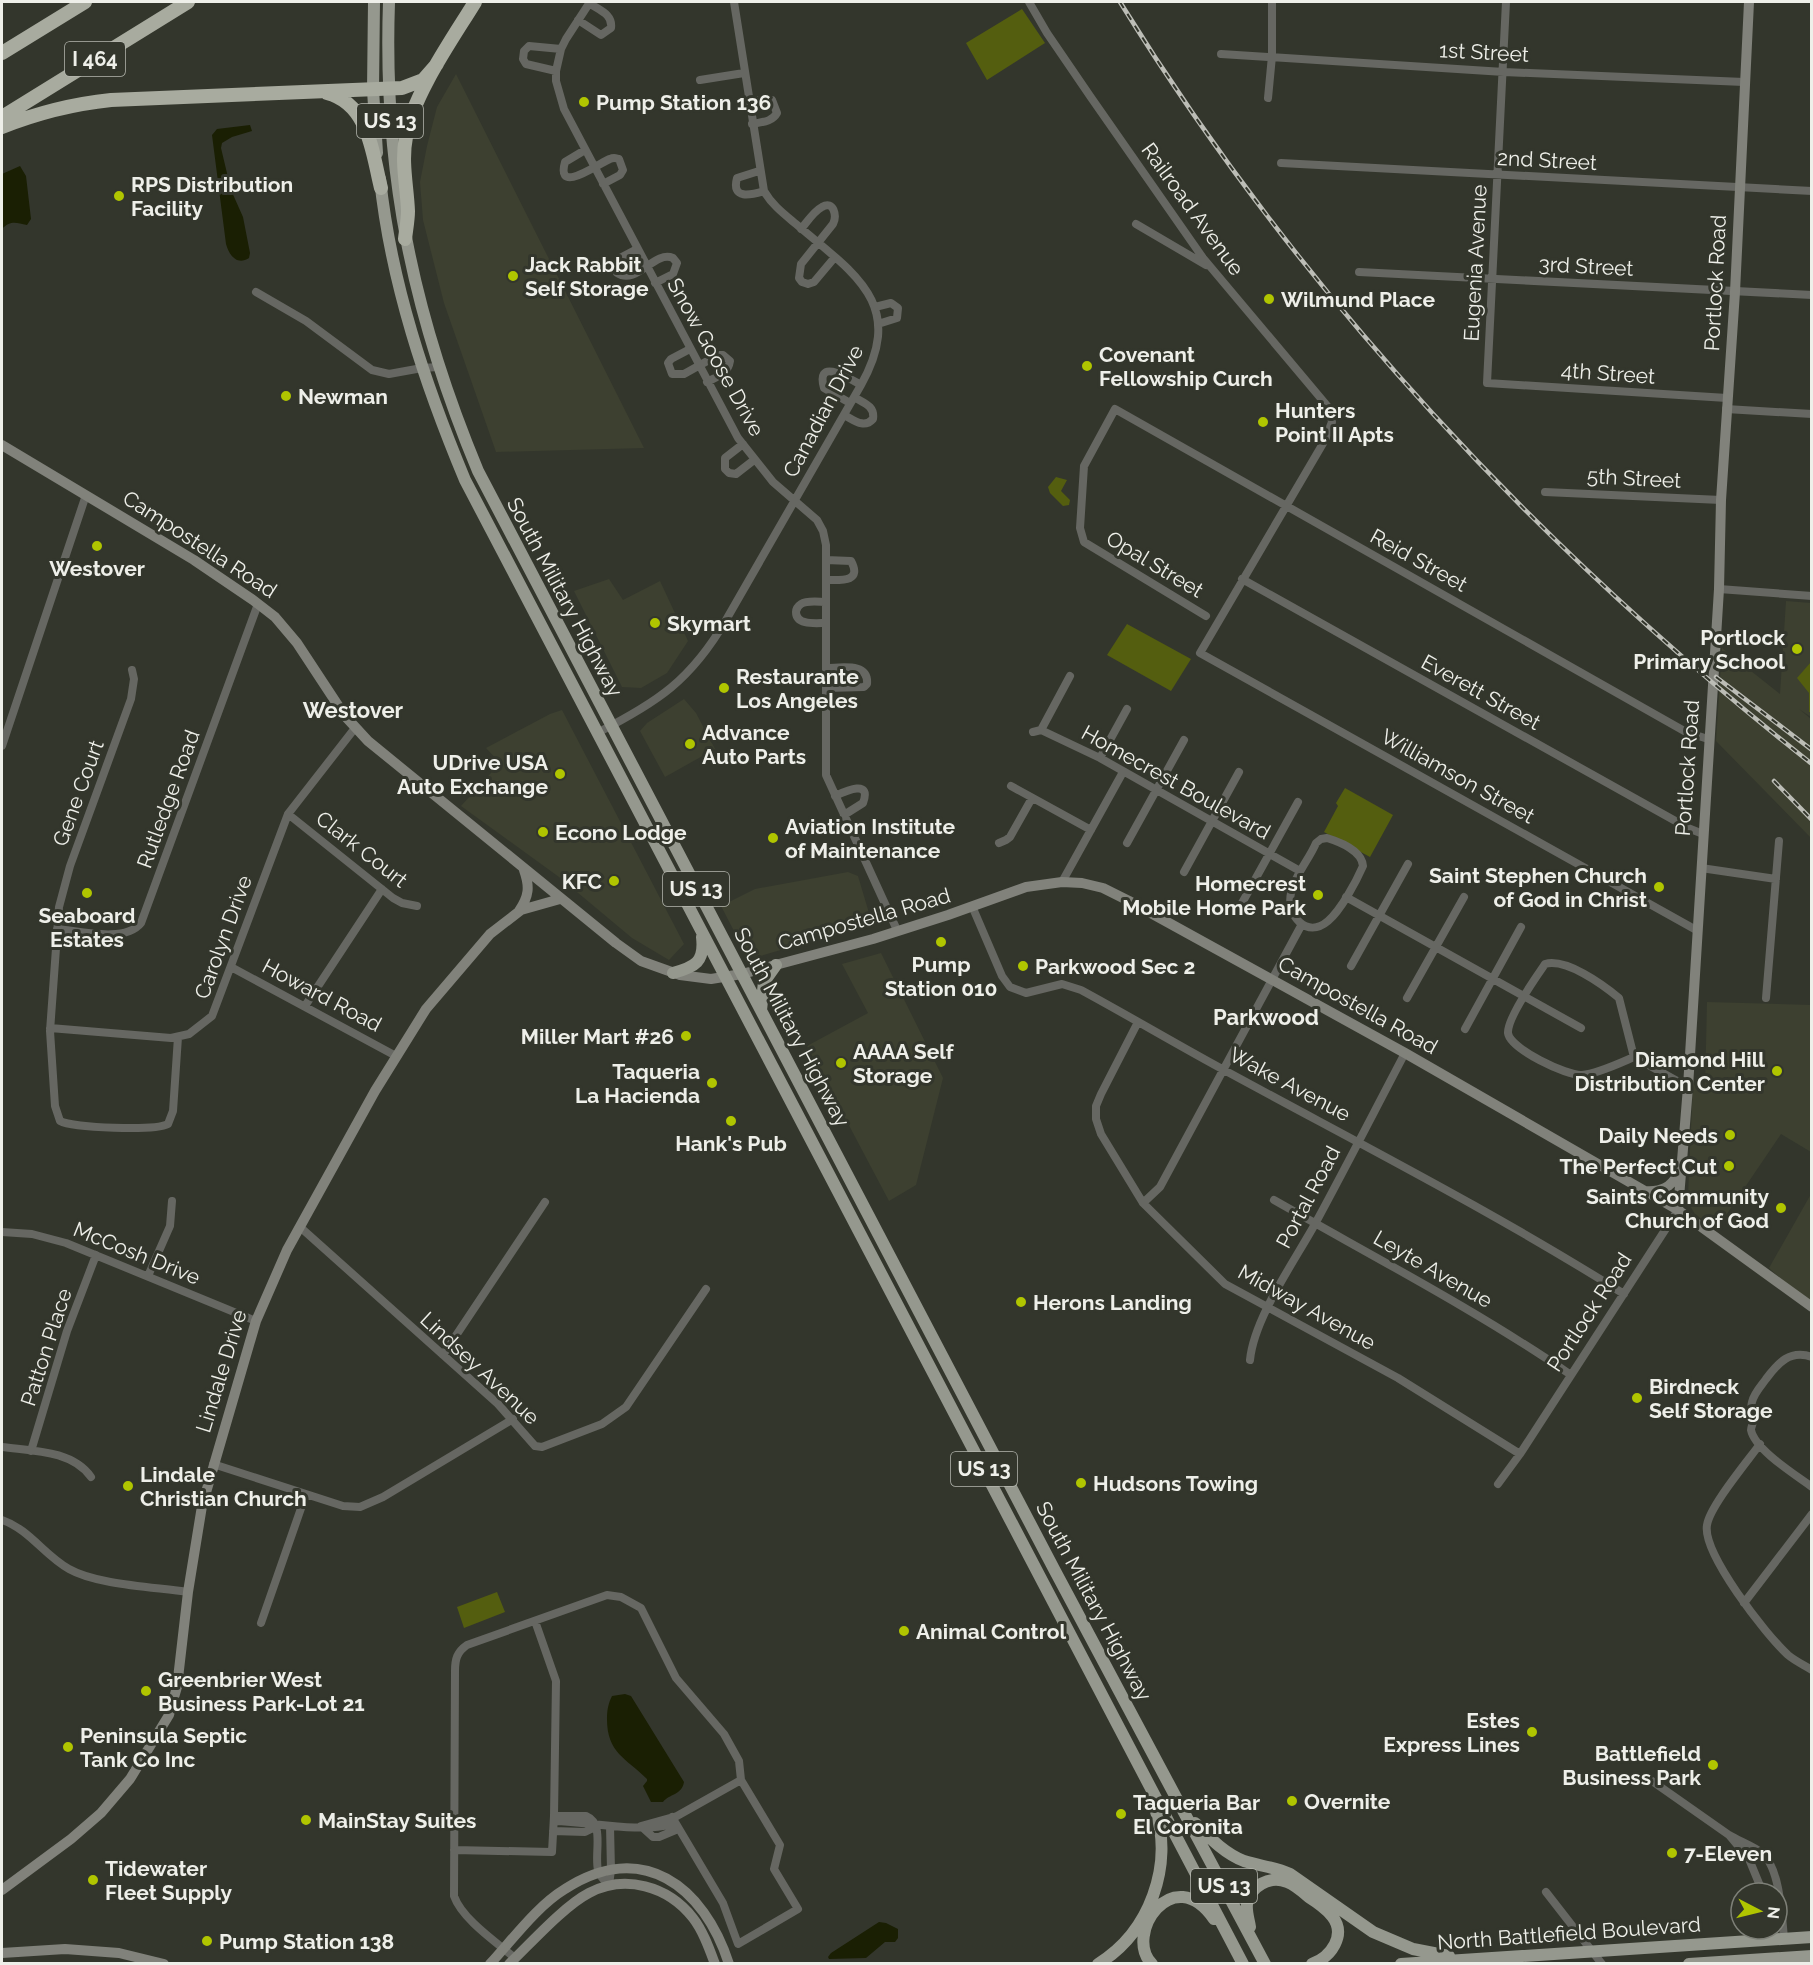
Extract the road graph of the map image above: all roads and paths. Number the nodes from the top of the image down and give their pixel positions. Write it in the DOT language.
graph roads {
  1 [pos="70,2"];
  2 [pos="85,2"];
  3 [pos="188,2"];
  4 [pos="374,2"];
  5 [pos="389,2"];
  6 [pos="475,2"];
  7 [pos="589,2"];
  8 [pos="734,2"];
  9 [pos="1029,2"];
  10 [pos="1272,2"];
  11 [pos="1506,2"];
  12 [pos="1749,2"];
  13 [pos="578,20"];
  14 [pos="2,48"];
  15 [pos="561,49"];
  16 [pos="2,53"];
  17 [pos="1221,54"];
  18 [pos="1272,56"];
  19 [pos="437,64"];
  20 [pos="556,71"];
  21 [pos="1504,72"];
  22 [pos="744,73"];
  23 [pos="699,80"];
  24 [pos="1744,82"];
  25 [pos="389,89"];
  26 [pos="373,90"];
  27 [pos="319,92"];
  28 [pos="1268,98"];
  29 [pos="749,102"];
  30 [pos="2,117"];
  31 [pos="752,124"];
  32 [pos="2,128"];
  33 [pos="585,150"];
  34 [pos="1281,163"];
  35 [pos="594,167"];
  36 [pos="759,171"];
  37 [pos="1498,175"];
  38 [pos="603,184"];
  39 [pos="381,188"];
  40 [pos="1740,188"];
  41 [pos="764,191"];
  42 [pos="1812,191"];
  43 [pos="1136,224"];
  44 [pos="801,229"];
  45 [pos="405,239"];
  46 [pos="818,243"];
  47 [pos="637,249"];
  48 [pos="835,257"];
  49 [pos="647,267"];
  50 [pos="1212,269"];
  51 [pos="1359,272"];
  52 [pos="1492,279"];
  53 [pos="655,283"];
  54 [pos="256,292"];
  55 [pos="1735,292"];
  56 [pos="1812,295"];
  57 [pos="874,307"];
  58 [pos="878,324"];
  59 [pos="690,349"];
  60 [pos="698,365"];
  61 [pos="422,368"];
  62 [pos="438,368"];
  63 [pos="707,382"];
  64 [pos="1487,383"];
  65 [pos="861,385"];
  66 [pos="852,400"];
  67 [pos="1727,404"];
  68 [pos="1115,409"];
  69 [pos="1812,414"];
  70 [pos="844,415"];
  71 [pos="742,444"];
  72 [pos="3,448"];
  73 [pos="754,460"];
  74 [pos="1545,492"];
  75 [pos="86,495"];
  76 [pos="1721,500"];
  77 [pos="794,502"];
  78 [pos="1286,506"];
  79 [pos="826,560"];
  80 [pos="1242,579"];
  81 [pos="826,580"];
  82 [pos="1719,589"];
  83 [pos="1812,596"];
  84 [pos="826,602"];
  85 [pos="258,604"];
  86 [pos="1206,616"];
  87 [pos="826,623"];
  88 [pos="826,668"];
  89 [pos="132,670"];
  90 [pos="1070,676"];
  91 [pos="826,688"];
  92 [pos="1127,709"];
  93 [pos="4,726"];
  94 [pos="611,726"];
  95 [pos="355,728"];
  96 [pos="597,733"];
  97 [pos="1708,739"];
  98 [pos="1184,740"];
  99 [pos="2,746"];
  100 [pos="1100,758"];
  101 [pos="1123,772"];
  102 [pos="1239,772"];
  103 [pos="1011,786"];
  104 [pos="1155,790"];
  105 [pos="835,796"];
  106 [pos="1032,798"];
  107 [pos="1298,801"];
  108 [pos="288,814"];
  109 [pos="844,815"];
  110 [pos="1212,822"];
  111 [pos="1091,830"];
  112 [pos="1703,834"];
  113 [pos="1779,841"];
  114 [pos="999,843"];
  115 [pos="1127,843"];
  116 [pos="1268,854"];
  117 [pos="1408,864"];
  118 [pos="1701,868"];
  119 [pos="523,869"];
  120 [pos="1300,871"];
  121 [pos="1184,872"];
  122 [pos="1776,879"];
  123 [pos="1062,882"];
  124 [pos="382,889"];
  125 [pos="1346,897"];
  126 [pos="1464,897"];
  127 [pos="560,899"];
  128 [pos="1242,903"];
  129 [pos="417,906"];
  130 [pos="972,906"];
  131 [pos="517,913"];
  132 [pos="1378,915"];
  133 [pos="1302,924"];
  134 [pos="1521,927"];
  135 [pos="57,929"];
  136 [pos="897,930"];
  137 [pos="1698,931"];
  138 [pos="702,933"];
  139 [pos="1436,946"];
  140 [pos="776,965"];
  141 [pos="1351,966"];
  142 [pos="231,967"];
  143 [pos="673,973"];
  144 [pos="741,974"];
  145 [pos="725,978"];
  146 [pos="1492,978"];
  147 [pos="1273,980"];
  148 [pos="1524,996"];
  149 [pos="1407,998"];
  150 [pos="1766,998"];
  151 [pos="305,1006"];
  152 [pos="761,1011"];
  153 [pos="1138,1022"];
  154 [pos="50,1028"];
  155 [pos="1581,1028"];
  156 [pos="1464,1029"];
  157 [pos="178,1037"];
  158 [pos="1405,1053"];
  159 [pos="396,1056"];
  160 [pos="1634,1057"];
  161 [pos="1223,1070"];
  162 [pos="1688,1087"];
  163 [pos="1359,1141"];
  164 [pos="1681,1171"];
  165 [pos="1645,1191"];
  166 [pos="1274,1200"];
  167 [pos="172,1201"];
  168 [pos="545,1202"];
  169 [pos="1143,1203"];
  170 [pos="1678,1210"];
  171 [pos="1315,1223"];
  172 [pos="300,1227"];
  173 [pos="2,1232"];
  174 [pos="96,1255"];
  175 [pos="148,1276"];
  176 [pos="706,1289"];
  177 [pos="1624,1294"];
  178 [pos="1812,1307"];
  179 [pos="1268,1308"];
  180 [pos="256,1321"];
  181 [pos="443,1355"];
  182 [pos="1812,1357"];
  183 [pos="1250,1360"];
  184 [pos="1571,1375"];
  185 [pos="513,1419"];
  186 [pos="1760,1444"];
  187 [pos="2,1447"];
  188 [pos="32,1451"];
  189 [pos="1520,1454"];
  190 [pos="213,1464"];
  191 [pos="91,1477"];
  192 [pos="1498,1484"];
  193 [pos="1812,1487"];
  194 [pos="306,1494"];
  195 [pos="1812,1514"];
  196 [pos="2,1520"];
  197 [pos="188,1592"];
  198 [pos="1744,1603"];
  199 [pos="535,1621"];
  200 [pos="261,1623"];
  201 [pos="1812,1670"];
  202 [pos="1136,1760"];
  203 [pos="741,1780"];
  204 [pos="1652,1781"];
  205 [pos="1186,1814"];
  206 [pos="554,1819"];
  207 [pos="675,1823"];
  208 [pos="597,1826"];
  209 [pos="610,1826"];
  210 [pos="641,1826"];
  211 [pos="553,1831"];
  212 [pos="1729,1835"];
  213 [pos="454,1850"];
  214 [pos="611,1870"];
  215 [pos="598,1872"];
  216 [pos="1758,1881"];
  217 [pos="1776,1881"];
  218 [pos="609,1886"];
  219 [pos="2,1890"];
  220 [pos="1546,1892"];
  221 [pos="1812,1937"];
  222 [pos="1729,1939"];
  223 [pos="1789,1939"];
  224 [pos="1767,1941"];
  225 [pos="1784,1941"];
  226 [pos="504,1948"];
  227 [pos="1592,1952"];
  228 [pos="2,1953"];
  229 [pos="1812,1956"];
  230 [pos="1477,1959"];
  231 [pos="512,1961"];
  232 [pos="1264,1961"];
  233 [pos="1768,1961"];
  234 [pos="1785,1961"];
  235 [pos="1243,1962"];
  236 [pos="164,1964"];
  237 [pos="490,1964"];
  238 [pos="715,1964"];
  239 [pos="729,1964"];
  240 [pos="1098,1964"];
  241 [pos="1152,1964"];
  242 [pos="1312,1964"];
  243 [pos="1401,1964"];
  244 [pos="1602,1964"];
  245 [pos="1689,1964"];
  1 -- 14 [label="highway"];
  2 -- 16 [label="highway, I 464"];
  3 -- 30 [label="highway, I 464"];
  4 -- 26 [label="main road, South Military Highway / US 13"];
  5 -- 25 [label="main road, South Military Highway / US 13"];
  6 -- 19 [label="highway"];
  7 -- 13 [label="street, Snow Goose Drive"];
  7 -- 13 [label="street"];
  8 -- 22 [label="street, Canadian Drive"];
  9 -- 50 [label="street, Railroad Avenue"];
  10 -- 18 [label="street"];
  11 -- 21 [label="street, Eugenia Avenue"];
  12 -- 24 [label="main road, Portlock Road"];
  13 -- 15 [label="street, Snow Goose Drive"];
  15 -- 20 [label="street, Snow Goose Drive"];
  15 -- 20 [label="street"];
  17 -- 18 [label="street, 1st Street"];
  18 -- 21 [label="street, 1st Street"];
  18 -- 28 [label="street"];
  19 -- 25 [label="highway"];
  19 -- 45 [label="highway"];
  20 -- 33 [label="street, Snow Goose Drive"];
  21 -- 24 [label="street, 1st Street"];
  21 -- 37 [label="street, Eugenia Avenue"];
  22 -- 23 [label="street"];
  22 -- 29 [label="street, Canadian Drive"];
  24 -- 40 [label="main road, Portlock Road"];
  25 -- 26 [label="highway"];
  25 -- 45 [label="main road, South Military Highway / US 13"];
  26 -- 27 [label="highway"];
  26 -- 39 [label="main road, South Military Highway / US 13"];
  27 -- 32 [label="highway"];
  27 -- 39 [label="highway"];
  29 -- 31 [label="street, Canadian Drive"];
  29 -- 31 [label="street"];
  31 -- 36 [label="street, Canadian Drive"];
  33 -- 35 [label="street, Snow Goose Drive"];
  33 -- 35 [label="street"];
  34 -- 37 [label="street, 2nd Street"];
  35 -- 38 [label="street, Snow Goose Drive"];
  35 -- 38 [label="street"];
  36 -- 41 [label="street, Canadian Drive"];
  36 -- 41 [label="street"];
  37 -- 40 [label="street, 2nd Street"];
  37 -- 52 [label="street, Eugenia Avenue"];
  38 -- 47 [label="street, Snow Goose Drive"];
  39 -- 61 [label="main road, South Military Highway / US 13"];
  40 -- 42 [label="street, 2nd Street"];
  40 -- 55 [label="main road, Portlock Road"];
  41 -- 44 [label="street, Canadian Drive"];
  43 -- 50 [label="street"];
  44 -- 46 [label="street, Canadian Drive"];
  44 -- 46 [label="street"];
  45 -- 62 [label="main road, South Military Highway / US 13"];
  46 -- 48 [label="street, Canadian Drive"];
  46 -- 48 [label="street"];
  47 -- 49 [label="street, Snow Goose Drive"];
  47 -- 49 [label="street"];
  48 -- 57 [label="street, Canadian Drive"];
  49 -- 53 [label="street, Snow Goose Drive"];
  49 -- 53 [label="street"];
  50 -- 78 [label="street, Railroad Avenue"];
  51 -- 52 [label="street, 3rd Street"];
  52 -- 55 [label="street, 3rd Street"];
  52 -- 64 [label="street, Eugenia Avenue"];
  53 -- 59 [label="street, Snow Goose Drive"];
  54 -- 61 [label="street"];
  55 -- 56 [label="street, 3rd Street"];
  55 -- 67 [label="main road, Portlock Road"];
  57 -- 58 [label="street, Canadian Drive"];
  57 -- 58 [label="street"];
  58 -- 65 [label="street, Canadian Drive"];
  59 -- 60 [label="street, Snow Goose Drive"];
  59 -- 60 [label="street"];
  60 -- 63 [label="street, Snow Goose Drive"];
  60 -- 63 [label="street"];
  61 -- 62 [label="street"];
  61 -- 96 [label="main road, South Military Highway / US 13"];
  62 -- 94 [label="main road, South Military Highway / US 13"];
  63 -- 71 [label="street, Snow Goose Drive"];
  64 -- 67 [label="street, 4th Street"];
  65 -- 66 [label="street, Canadian Drive"];
  65 -- 66 [label="street"];
  66 -- 70 [label="street, Canadian Drive"];
  66 -- 70 [label="street"];
  67 -- 69 [label="street, 4th Street"];
  67 -- 76 [label="main road, Portlock Road"];
  68 -- 78 [label="street, Reid Street"];
  68 -- 86 [label="street, Opal Street"];
  70 -- 77 [label="street, Canadian Drive"];
  71 -- 73 [label="street, Snow Goose Drive"];
  71 -- 73 [label="street"];
  72 -- 75 [label="main road, Campostella Road"];
  73 -- 77 [label="street, Snow Goose Drive"];
  74 -- 76 [label="street, 5th Street"];
  75 -- 85 [label="main road, Campostella Road"];
  75 -- 93 [label="street"];
  76 -- 82 [label="main road, Portlock Road"];
  77 -- 79 [label="street, Snow Goose Drive"];
  77 -- 94 [label="street, Canadian Drive"];
  78 -- 80 [label="street"];
  78 -- 97 [label="street, Reid Street"];
  79 -- 81 [label="street, Snow Goose Drive"];
  79 -- 81 [label="street"];
  80 -- 112 [label="street, Everett Street"];
  80 -- 137 [label="street, Williamson Street"];
  81 -- 84 [label="street, Snow Goose Drive"];
  82 -- 83 [label="street"];
  82 -- 97 [label="main road, Portlock Road"];
  84 -- 87 [label="street, Snow Goose Drive"];
  84 -- 87 [label="street"];
  85 -- 95 [label="main road, Campostella Road"];
  85 -- 135 [label="street, Rutledge Road"];
  87 -- 88 [label="street, Snow Goose Drive"];
  88 -- 91 [label="street, Snow Goose Drive"];
  88 -- 91 [label="street"];
  89 -- 135 [label="street, Gene Court"];
  90 -- 100 [label="street, Homecrest Boulevard"];
  91 -- 105 [label="street, Snow Goose Drive"];
  92 -- 100 [label="street"];
  93 -- 99 [label="street"];
  94 -- 96 [label="street, Canadian Drive"];
  94 -- 144 [label="main road, South Military Highway / US 13"];
  95 -- 108 [label="street, Carolyn Drive"];
  95 -- 119 [label="main road, Campostella Road"];
  96 -- 138 [label="main road, South Military Highway / US 13"];
  97 -- 112 [label="main road, Portlock Road"];
  98 -- 104 [label="street"];
  100 -- 101 [label="street, Homecrest Boulevard"];
  101 -- 104 [label="street, Homecrest Boulevard"];
  101 -- 111 [label="street"];
  102 -- 110 [label="street"];
  103 -- 106 [label="street"];
  104 -- 110 [label="street, Homecrest Boulevard"];
  104 -- 115 [label="street"];
  105 -- 109 [label="street, Snow Goose Drive"];
  105 -- 109 [label="street"];
  106 -- 111 [label="street"];
  106 -- 114 [label="street"];
  107 -- 116 [label="street"];
  108 -- 124 [label="street, Clark Court"];
  108 -- 142 [label="street, Carolyn Drive"];
  109 -- 136 [label="street, Snow Goose Drive"];
  110 -- 116 [label="street, Homecrest Boulevard"];
  110 -- 121 [label="street"];
  111 -- 123 [label="street"];
  112 -- 118 [label="main road, Portlock Road"];
  113 -- 122 [label="street"];
  116 -- 120 [label="street, Homecrest Boulevard"];
  116 -- 128 [label="street"];
  117 -- 132 [label="street"];
  118 -- 122 [label="street"];
  118 -- 137 [label="main road, Portlock Road"];
  119 -- 127 [label="main road, Campostella Road"];
  119 -- 131 [label="main road"];
  120 -- 125 [label="street"];
  120 -- 133 [label="street"];
  122 -- 150 [label="street"];
  123 -- 130 [label="main road, Campostella Road"];
  123 -- 147 [label="main road, Campostella Road"];
  124 -- 129 [label="street, Clark Court"];
  124 -- 151 [label="street"];
  125 -- 132 [label="street"];
  125 -- 133 [label="street"];
  126 -- 139 [label="street"];
  127 -- 131 [label="main road, Lindale Drive"];
  127 -- 143 [label="main road, Campostella Road"];
  130 -- 136 [label="main road, Campostella Road"];
  130 -- 153 [label="street, Wake Avenue"];
  131 -- 159 [label="main road, Lindale Drive"];
  132 -- 139 [label="street"];
  132 -- 141 [label="street"];
  133 -- 147 [label="street"];
  134 -- 146 [label="street"];
  135 -- 154 [label="street, Gene Court"];
  136 -- 140 [label="main road, Campostella Road"];
  137 -- 162 [label="main road, Portlock Road"];
  138 -- 143 [label="main road"];
  138 -- 145 [label="main road, South Military Highway / US 13"];
  139 -- 146 [label="street"];
  139 -- 149 [label="street"];
  140 -- 144 [label="main road, Campostella Road"];
  140 -- 152 [label="main road"];
  142 -- 151 [label="street, Howard Road"];
  142 -- 157 [label="street, Carolyn Drive"];
  143 -- 145 [label="main road, Campostella Road"];
  144 -- 145 [label="main road, Campostella Road"];
  144 -- 152 [label="main road, South Military Highway / US 13"];
  145 -- 202 [label="main road, South Military Highway / US 13"];
  146 -- 148 [label="street"];
  146 -- 156 [label="street"];
  147 -- 158 [label="main road, Campostella Road"];
  147 -- 161 [label="street"];
  148 -- 155 [label="street"];
  148 -- 160 [label="street"];
  148 -- 160 [label="street"];
  151 -- 159 [label="street, Howard Road"];
  152 -- 205 [label="main road, South Military Highway / US 13"];
  153 -- 161 [label="street, Wake Avenue"];
  153 -- 169 [label="street, Midway Avenue"];
  154 -- 157 [label="street, Carolyn Drive"];
  154 -- 157 [label="street, Gene Court"];
  158 -- 163 [label="street, Portal Road"];
  158 -- 165 [label="main road, Campostella Road"];
  159 -- 172 [label="main road, Lindale Drive"];
  160 -- 162 [label="street"];
  161 -- 163 [label="street, Wake Avenue"];
  161 -- 169 [label="street"];
  162 -- 164 [label="main road, Portlock Road"];
  163 -- 171 [label="street, Portal Road"];
  163 -- 177 [label="street, Wake Avenue"];
  164 -- 165 [label="main road"];
  164 -- 170 [label="main road, Portlock Road"];
  165 -- 170 [label="main road, Campostella Road"];
  166 -- 171 [label="street, Leyte Avenue"];
  167 -- 175 [label="street"];
  168 -- 181 [label="street"];
  169 -- 179 [label="street, Midway Avenue"];
  170 -- 177 [label="street, Portlock Road"];
  170 -- 178 [label="main road, Campostella Road"];
  171 -- 179 [label="street, Portal Road"];
  171 -- 184 [label="street, Leyte Avenue"];
  172 -- 180 [label="main road, Lindale Drive"];
  172 -- 181 [label="street, Lindsey Avenue"];
  173 -- 174 [label="street, McCosh Drive"];
  174 -- 175 [label="street, McCosh Drive"];
  174 -- 188 [label="street, Patton Place"];
  175 -- 180 [label="street, McCosh Drive"];
  176 -- 185 [label="street, Lindsey Avenue"];
  177 -- 184 [label="street, Portlock Road"];
  179 -- 183 [label="street, Portal Road"];
  179 -- 189 [label="street, Midway Avenue"];
  180 -- 190 [label="main road, Lindale Drive"];
  181 -- 185 [label="street, Lindsey Avenue"];
  182 -- 186 [label="street"];
  184 -- 189 [label="street, Portlock Road"];
  185 -- 194 [label="street"];
  186 -- 193 [label="street"];
  186 -- 198 [label="street"];
  187 -- 188 [label="street"];
  188 -- 191 [label="street"];
  189 -- 192 [label="street, Portlock Road"];
  190 -- 194 [label="street"];
  190 -- 197 [label="main road, Lindale Drive"];
  194 -- 200 [label="street"];
  195 -- 198 [label="street"];
  196 -- 197 [label="street"];
  197 -- 219 [label="main road, Lindale Drive"];
  198 -- 201 [label="street"];
  199 -- 203 [label="street"];
  199 -- 206 [label="street"];
  199 -- 213 [label="street"];
  202 -- 235 [label="main road, South Military Highway / US 13"];
  202 -- 240 [label="main road"];
  203 -- 207 [label="street"];
  203 -- 207 [label="street"];
  204 -- 212 [label="street"];
  205 -- 230 [label="main road"];
  205 -- 232 [label="main road, South Military Highway / US 13"];
  206 -- 208 [label="street"];
  206 -- 211 [label="street"];
  207 -- 210 [label="street"];
  207 -- 210 [label="street"];
  208 -- 209 [label="street"];
  208 -- 211 [label="street"];
  208 -- 215 [label="street"];
  209 -- 210 [label="street"];
  209 -- 214 [label="street"];
  211 -- 213 [label="street"];
  212 -- 216 [label="street"];
  212 -- 217 [label="street"];
  213 -- 226 [label="street"];
  214 -- 215 [label="main road"];
  214 -- 218 [label="street"];
  214 -- 239 [label="main road"];
  215 -- 218 [label="street"];
  215 -- 226 [label="main road"];
  218 -- 231 [label="main road"];
  218 -- 238 [label="main road"];
  220 -- 227 [label="street"];
  221 -- 223 [label="main road, North Battlefield Boulevard"];
  222 -- 227 [label="main road, North Battlefield Boulevard"];
  224 -- 233 [label="main road"];
  225 -- 234 [label="main road"];
  226 -- 231 [label="street"];
  226 -- 237 [label="main road"];
  227 -- 230 [label="main road, North Battlefield Boulevard"];
  227 -- 244 [label="street"];
  228 -- 236 [label="main road"];
  229 -- 234 [label="main road, North Battlefield Boulevard"];
  230 -- 243 [label="main road, North Battlefield Boulevard"];
  232 -- 242 [label="main road"];
  233 -- 234 [label="main road, North Battlefield Boulevard"];
  233 -- 245 [label="main road, North Battlefield Boulevard"];
  235 -- 241 [label="main road"];
}
